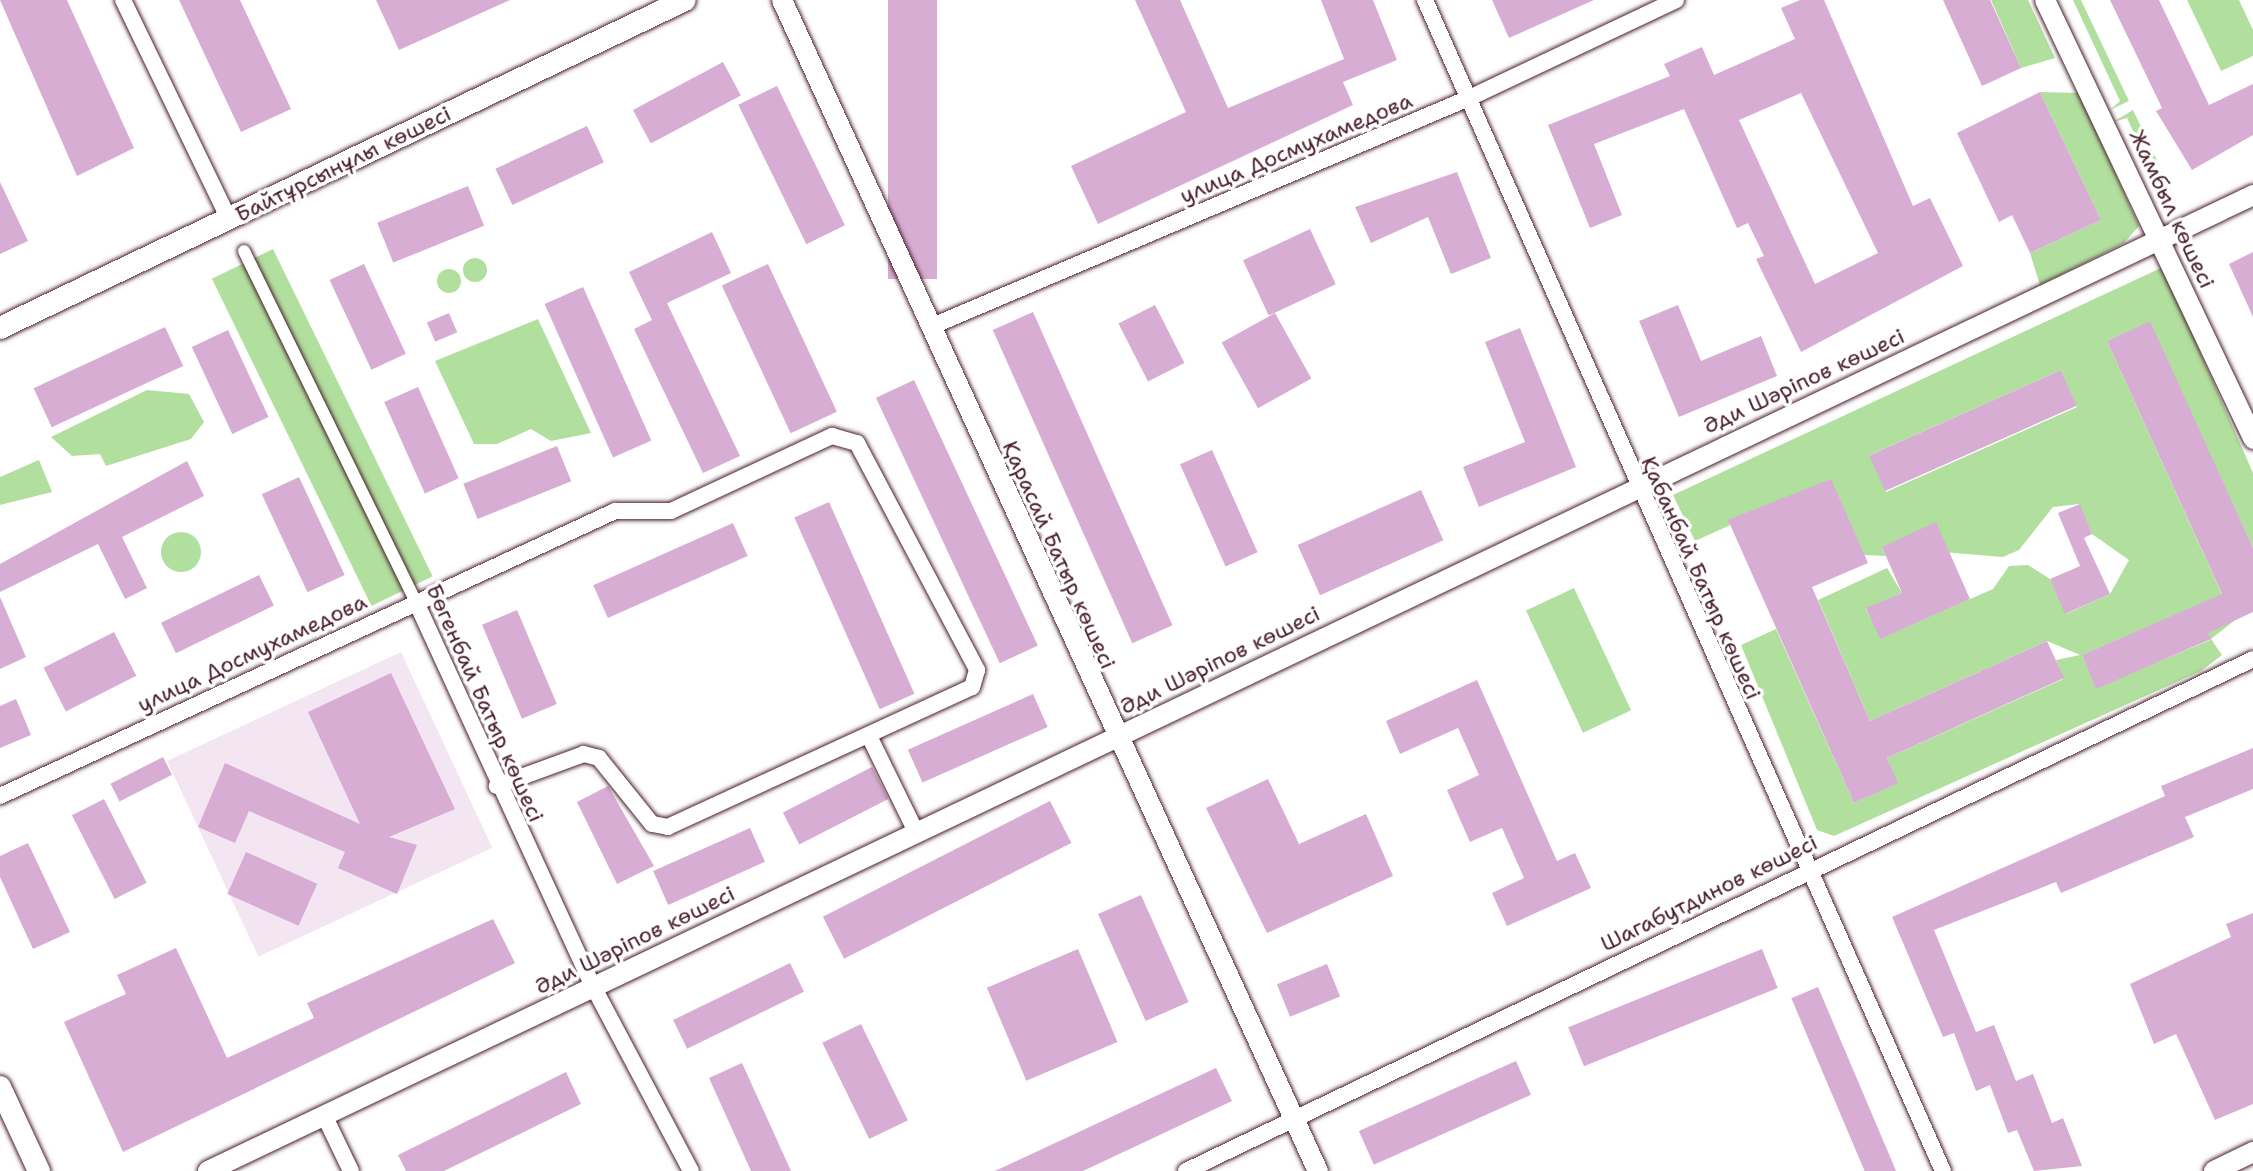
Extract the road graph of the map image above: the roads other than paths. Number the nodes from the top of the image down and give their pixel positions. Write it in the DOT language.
graph roads {
  1 [pos="123,0"];
  2 [pos="685,0"];
  3 [pos="782,0"];
  4 [pos="1425,0"];
  5 [pos="1676,0"];
  6 [pos="2045,0"];
  7 [pos="1469,98"];
  8 [pos="2253,195"];
  9 [pos="229,219"];
  10 [pos="2161,238"];
  11 [pos="244,251"];
  12 [pos="930,327"];
  13 [pos="0,328"];
  14 [pos="2253,439"];
  15 [pos="1636,487"];
  16 [pos="417,604"];
  17 [pos="2253,659"];
  18 [pos="1115,737"];
  19 [pos="870,738"];
  20 [pos="497,786"];
  21 [pos="0,796"];
  22 [pos="916,832"];
  23 [pos="1806,871"];
  24 [pos="593,986"];
  25 [pos="0,1087"];
  26 [pos="324,1115"];
  27 [pos="1294,1118"];
  28 [pos="2253,1152"];
  29 [pos="39,1171"];
  30 [pos="208,1171"];
  31 [pos="351,1171"];
  32 [pos="691,1171"];
  33 [pos="1186,1171"];
  34 [pos="1318,1171"];
  35 [pos="1943,1171"];
  36 [pos="2214,1171"];
  1 -- 9 [label="street"];
  2 -- 9 [label="main road, Байтұрсынұлы көшесі"];
  3 -- 12 [label="street, Қарасай Батыр көшесі"];
  4 -- 7 [label="street, Қабанбай Батыр көшесі"];
  5 -- 7 [label="street, улица Досмухамедова"];
  6 -- 10 [label="street, Жамбыл көшесі"];
  7 -- 12 [label="street, улица Досмухамедова"];
  7 -- 15 [label="street, Қабанбай Батыр көшесі"];
  8 -- 10 [label="street, Әди Шәріпов көшесі"];
  9 -- 13 [label="main road, Байтұрсынұлы көшесі"];
  10 -- 14 [label="street, Жамбыл көшесі"];
  10 -- 15 [label="street, Әди Шәріпов көшесі"];
  11 -- 16 [label="street, Бөгенбай Батыр көшесі"];
  12 -- 18 [label="street, Қарасай Батыр көшесі"];
  15 -- 18 [label="street, Әди Шәріпов көшесі"];
  15 -- 23 [label="street, Қабанбай Батыр көшесі"];
  16 -- 19 [label="street, улица Досмухамедова"];
  16 -- 20 [label="street, Бөгенбай Батыр көшесі"];
  16 -- 21 [label="street, улица Досмухамедова"];
  17 -- 23 [label="street, Шагабутдинов көшесі"];
  18 -- 22 [label="street, Әди Шәріпов көшесі"];
  18 -- 27 [label="street, Қарасай Батыр көшесі"];
  19 -- 20 [label="street"];
  19 -- 22 [label="street"];
  20 -- 24 [label="street, Бөгенбай Батыр көшесі"];
  22 -- 24 [label="street, Әди Шәріпов көшесі"];
  23 -- 27 [label="street, Шагабутдинов көшесі"];
  23 -- 35 [label="street, Қабанбай Батыр көшесі"];
  24 -- 26 [label="street, Әди Шәріпов көшесі"];
  24 -- 32 [label="street, Бөгенбай Батыр көшесі"];
  25 -- 29 [label="main road"];
  26 -- 30 [label="street, Әди Шәріпов көшесі"];
  26 -- 31 [label="street"];
  27 -- 33 [label="street, Шагабутдинов көшесі"];
  27 -- 34 [label="street, Қарасай Батыр көшесі"];
  28 -- 36 [label="street"];
}
